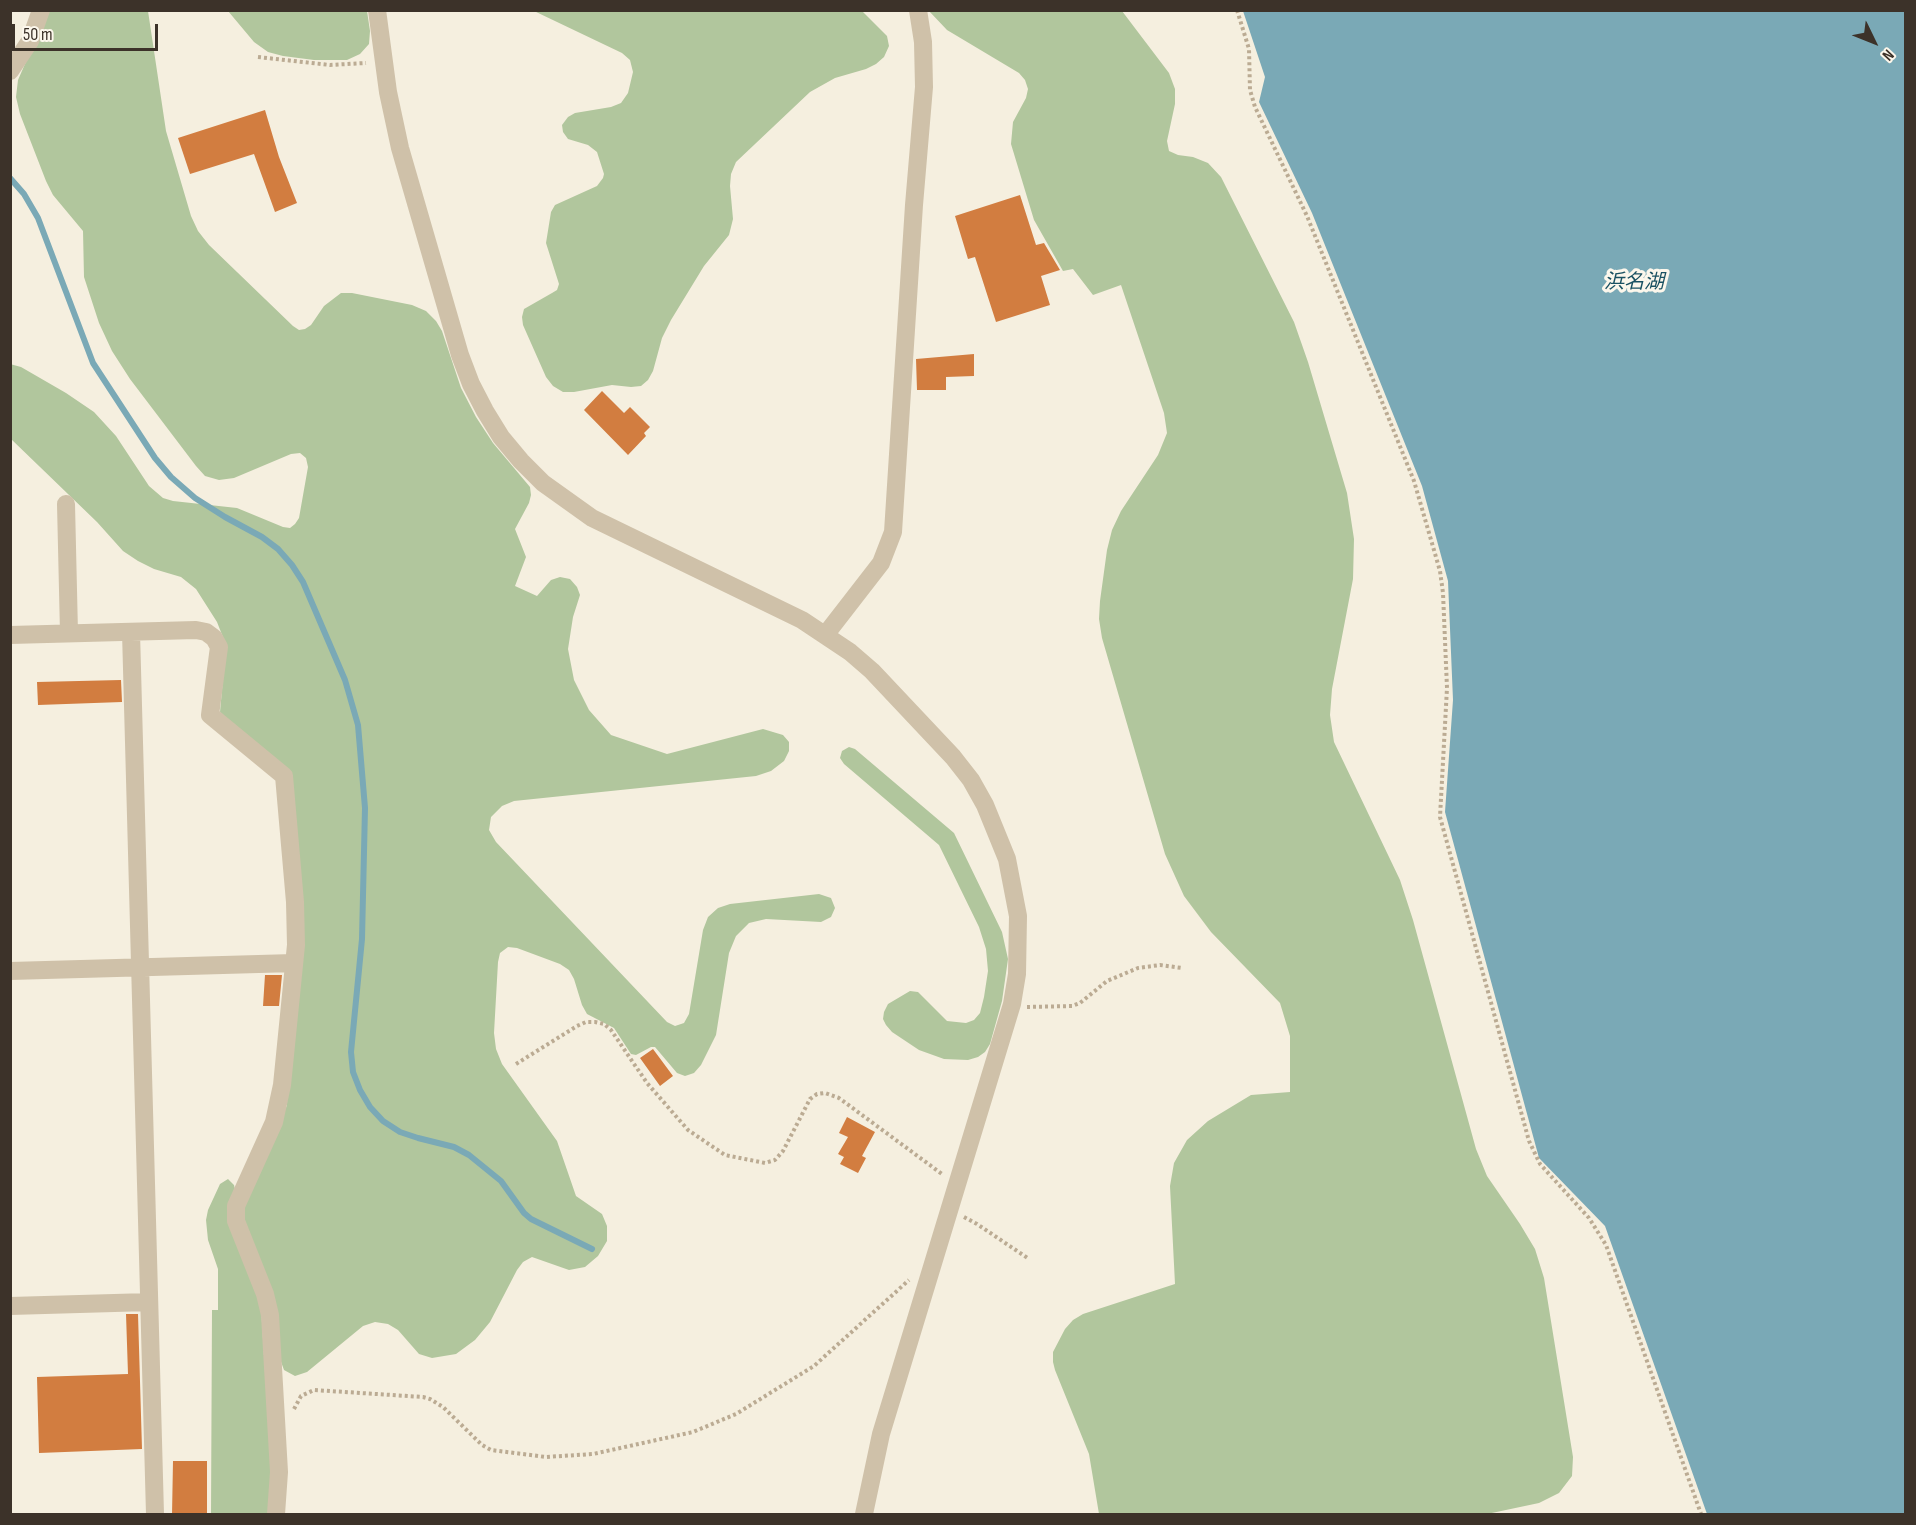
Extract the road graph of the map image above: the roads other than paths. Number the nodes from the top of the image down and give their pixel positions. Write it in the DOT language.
graph roads {
  1 [pos="41,10"];
  2 [pos="377,10"];
  3 [pos="918,10"];
  4 [pos="10,71"];
  5 [pos="66,504"];
  6 [pos="131,632"];
  7 [pos="69,633"];
  8 [pos="826,634"];
  9 [pos="10,635"];
  10 [pos="294,963"];
  11 [pos="140,967"];
  12 [pos="10,971"];
  13 [pos="149,1302"];
  14 [pos="10,1306"];
  15 [pos="155,1515"];
  16 [pos="276,1515"];
  17 [pos="864,1515"];
  1 -- 4 [label="street"];
  2 -- 8 [label="street"];
  3 -- 8 [label="street"];
  5 -- 7 [label="street"];
  6 -- 7 [label="street"];
  6 -- 10 [label="street"];
  6 -- 11 [label="street"];
  7 -- 9 [label="street"];
  8 -- 17 [label="street"];
  10 -- 11 [label="street"];
  10 -- 16 [label="street"];
  11 -- 12 [label="street"];
  11 -- 13 [label="street"];
  13 -- 14 [label="street"];
  13 -- 15 [label="street"];
}
